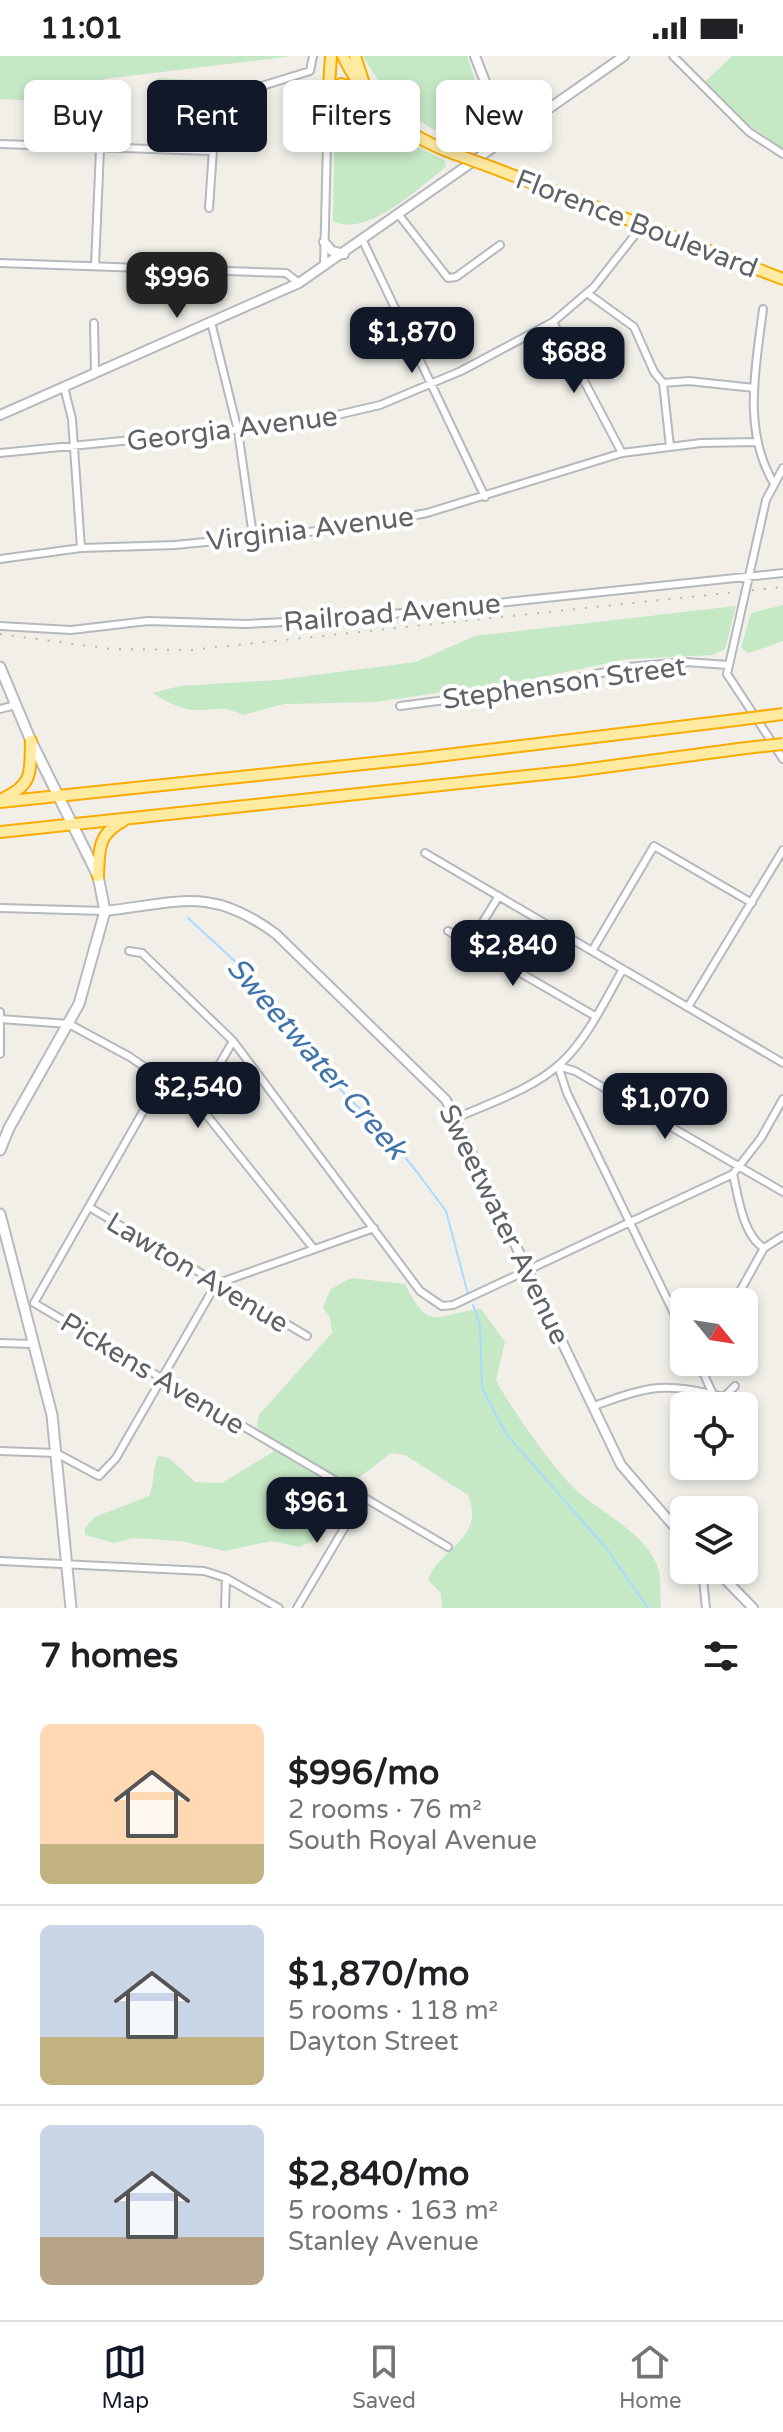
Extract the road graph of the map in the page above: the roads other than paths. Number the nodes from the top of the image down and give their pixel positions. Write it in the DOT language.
graph roads {
  1 [pos="313,56"];
  2 [pos="331,56"];
  3 [pos="343,56"];
  4 [pos="355,56"];
  5 [pos="475,56"];
  6 [pos="624,56"];
  7 [pos="673,56"];
  8 [pos="329,80"];
  9 [pos="357,80"];
  10 [pos="361,80"];
  11 [pos="484,80"];
  12 [pos="267,85"];
  13 [pos="552,106"];
  14 [pos="420,139"];
  15 [pos="0,144"];
  16 [pos="24,145"];
  17 [pos="100,152"];
  18 [pos="212,152"];
  19 [pos="327,152"];
  20 [pos="487,152"];
  21 [pos="783,154"];
  22 [pos="209,208"];
  23 [pos="399,215"];
  24 [pos="642,226"];
  25 [pos="363,241"];
  26 [pos="324,242"];
  27 [pos="500,245"];
  28 [pos="345,254"];
  29 [pos="0,263"];
  30 [pos="95,266"];
  31 [pos="324,269"];
  32 [pos="783,279"];
  33 [pos="299,283"];
  34 [pos="587,293"];
  35 [pos="763,309"];
  36 [pos="211,322"];
  37 [pos="553,322"];
  38 [pos="94,323"];
  39 [pos="95,373"];
  40 [pos="663,383"];
  41 [pos="433,384"];
  42 [pos="64,387"];
  43 [pos="754,388"];
  44 [pos="0,415"];
  45 [pos="238,431"];
  46 [pos="756,442"];
  47 [pos="74,446"];
  48 [pos="670,447"];
  49 [pos="0,453"];
  50 [pos="622,453"];
  51 [pos="783,468"];
  52 [pos="773,482"];
  53 [pos="485,497"];
  54 [pos="253,536"];
  55 [pos="81,548"];
  56 [pos="0,559"];
  57 [pos="783,573"];
  58 [pos="748,576"];
  59 [pos="0,626"];
  60 [pos="728,665"];
  61 [pos="0,667"];
  62 [pos="16,705"];
  63 [pos="400,706"];
  64 [pos="0,709"];
  65 [pos="783,714"];
  66 [pos="31,741"];
  67 [pos="783,744"];
  68 [pos="783,759"];
  69 [pos="57,795"];
  70 [pos="0,801"];
  71 [pos="129,818"];
  72 [pos="73,824"];
  73 [pos="0,832"];
  74 [pos="783,850"];
  75 [pos="425,853"];
  76 [pos="98,876"];
  77 [pos="499,896"];
  78 [pos="752,903"];
  79 [pos="0,908"];
  80 [pos="105,911"];
  81 [pos="448,931"];
  82 [pos="469,944"];
  83 [pos="129,951"];
  84 [pos="592,951"];
  85 [pos="623,969"];
  86 [pos="688,1007"];
  87 [pos="0,1012"];
  88 [pos="595,1016"];
  89 [pos="0,1019"];
  90 [pos="69,1024"];
  91 [pos="233,1041"];
  92 [pos="0,1054"];
  93 [pos="783,1063"];
  94 [pos="558,1066"];
  95 [pos="161,1080"];
  96 [pos="783,1099"];
  97 [pos="197,1103"];
  98 [pos="456,1118"];
  99 [pos="4,1127"];
  100 [pos="0,1150"];
  101 [pos="741,1167"];
  102 [pos="733,1174"];
  103 [pos="783,1192"];
  104 [pos="89,1207"];
  105 [pos="0,1214"];
  106 [pos="628,1223"];
  107 [pos="374,1228"];
  108 [pos="783,1236"];
  109 [pos="764,1248"];
  110 [pos="314,1249"];
  111 [pos="528,1271"];
  112 [pos="216,1284"];
  113 [pos="742,1288"];
  114 [pos="34,1303"];
  115 [pos="670,1306"];
  116 [pos="23,1307"];
  117 [pos="307,1336"];
  118 [pos="0,1343"];
  119 [pos="32,1344"];
  120 [pos="161,1378"];
  121 [pos="735,1386"];
  122 [pos="696,1392"];
  123 [pos="729,1392"];
  124 [pos="594,1406"];
  125 [pos="0,1451"];
  126 [pos="56,1453"];
  127 [pos="362,1498"];
  128 [pos="670,1523"];
  129 [pos="448,1547"];
  130 [pos="0,1561"];
  131 [pos="68,1564"];
  132 [pos="226,1578"];
  133 [pos="703,1584"];
  134 [pos="730,1584"];
  135 [pos="71,1608"];
  136 [pos="225,1608"];
  137 [pos="279,1608"];
  138 [pos="297,1608"];
  139 [pos="706,1608"];
  140 [pos="753,1608"];
  1 -- 12 [label="street"];
  2 -- 8 [label="highway"];
  3 -- 9 [label="highway, Florence Boulevard"];
  4 -- 10 [label="highway"];
  5 -- 11 [label="street"];
  6 -- 13 [label="street"];
  7 -- 21 [label="street"];
  14 -- 24 [label="highway, Florence Boulevard, bridge"];
  15 -- 16 [label="street"];
  17 -- 30 [label="street"];
  18 -- 22 [label="street"];
  19 -- 26 [label="street"];
  20 -- 23 [label="street"];
  23 -- 25 [label="street"];
  23 -- 27 [label="street"];
  24 -- 32 [label="highway, Florence Boulevard"];
  24 -- 34 [label="street, Georgia Avenue"];
  25 -- 28 [label="street"];
  25 -- 41 [label="street"];
  26 -- 28 [label="street"];
  26 -- 31 [label="street"];
  28 -- 31 [label="street"];
  29 -- 30 [label="street"];
  30 -- 33 [label="street"];
  31 -- 33 [label="street"];
  33 -- 36 [label="street"];
  34 -- 37 [label="street, Georgia Avenue"];
  34 -- 40 [label="street"];
  35 -- 43 [label="street"];
  36 -- 39 [label="street"];
  36 -- 45 [label="street"];
  37 -- 41 [label="street, Georgia Avenue"];
  37 -- 50 [label="street"];
  38 -- 39 [label="street"];
  39 -- 42 [label="street"];
  40 -- 43 [label="street"];
  40 -- 48 [label="street"];
  41 -- 45 [label="street, Georgia Avenue"];
  41 -- 53 [label="street"];
  42 -- 44 [label="street"];
  42 -- 47 [label="street"];
  43 -- 46 [label="street"];
  45 -- 47 [label="street, Georgia Avenue"];
  45 -- 54 [label="street"];
  46 -- 48 [label="street, Virginia Avenue"];
  46 -- 52 [label="street"];
  47 -- 49 [label="street, Georgia Avenue"];
  47 -- 55 [label="street"];
  48 -- 50 [label="street, Virginia Avenue"];
  50 -- 53 [label="street, Virginia Avenue"];
  51 -- 52 [label="street"];
  52 -- 58 [label="street"];
  53 -- 54 [label="street, Virginia Avenue"];
  54 -- 55 [label="street, Virginia Avenue"];
  55 -- 56 [label="street, Virginia Avenue"];
  57 -- 58 [label="street, Railroad Avenue"];
  58 -- 59 [label="street, Railroad Avenue"];
  58 -- 60 [label="street"];
  60 -- 63 [label="street, Stephenson Street"];
  60 -- 68 [label="street"];
  61 -- 62 [label="main road"];
  62 -- 64 [label="street"];
  62 -- 66 [label="main road"];
  65 -- 69 [label="highway, bridge"];
  66 -- 69 [label="main road"];
  66 -- 70 [label="highway"];
  67 -- 71 [label="highway, bridge"];
  69 -- 70 [label="highway"];
  69 -- 72 [label="main road"];
  71 -- 72 [label="highway"];
  71 -- 76 [label="highway"];
  72 -- 73 [label="highway"];
  72 -- 76 [label="main road"];
  74 -- 78 [label="street"];
  75 -- 77 [label="street"];
  76 -- 80 [label="main road"];
  77 -- 82 [label="street"];
  77 -- 84 [label="street"];
  78 -- 84 [label="street"];
  78 -- 86 [label="street"];
  79 -- 80 [label="street"];
  80 -- 90 [label="main road"];
  80 -- 98 [label="street, Sweetwater Avenue"];
  81 -- 82 [label="street"];
  82 -- 88 [label="street"];
  83 -- 91 [label="street"];
  84 -- 85 [label="street"];
  85 -- 86 [label="street"];
  85 -- 88 [label="street"];
  86 -- 93 [label="street"];
  87 -- 89 [label="street"];
  88 -- 94 [label="street"];
  89 -- 90 [label="street"];
  89 -- 92 [label="street"];
  90 -- 95 [label="street"];
  90 -- 99 [label="main road"];
  91 -- 97 [label="street"];
  91 -- 107 [label="street"];
  94 -- 98 [label="street"];
  94 -- 101 [label="street"];
  94 -- 106 [label="street"];
  95 -- 97 [label="street"];
  95 -- 104 [label="street"];
  96 -- 101 [label="street"];
  97 -- 110 [label="street"];
  98 -- 111 [label="street, Sweetwater Avenue"];
  99 -- 100 [label="main road"];
  101 -- 102 [label="street"];
  101 -- 103 [label="street"];
  102 -- 106 [label="street"];
  102 -- 109 [label="street"];
  104 -- 112 [label="street, Lawton Avenue"];
  104 -- 114 [label="street"];
  105 -- 116 [label="main road"];
  106 -- 111 [label="street"];
  106 -- 115 [label="street"];
  107 -- 110 [label="street"];
  107 -- 111 [label="street"];
  108 -- 109 [label="street"];
  109 -- 113 [label="street"];
  110 -- 112 [label="street"];
  111 -- 124 [label="street, Sweetwater Avenue"];
  112 -- 117 [label="street, Lawton Avenue"];
  112 -- 120 [label="street"];
  114 -- 116 [label="street, Pickens Avenue"];
  114 -- 120 [label="street, Pickens Avenue"];
  116 -- 119 [label="main road"];
  118 -- 119 [label="street"];
  119 -- 126 [label="main road"];
  120 -- 126 [label="street"];
  120 -- 127 [label="street, Pickens Avenue"];
  121 -- 123 [label="street"];
  122 -- 124 [label="street"];
  124 -- 128 [label="street, Sweetwater Avenue"];
  125 -- 126 [label="street"];
  126 -- 131 [label="main road"];
  127 -- 129 [label="street, Pickens Avenue"];
  127 -- 138 [label="street"];
  130 -- 131 [label="street"];
  131 -- 132 [label="street"];
  131 -- 135 [label="main road"];
  132 -- 136 [label="street"];
  132 -- 137 [label="street"];
  133 -- 139 [label="street"];
  134 -- 140 [label="street"];
}
